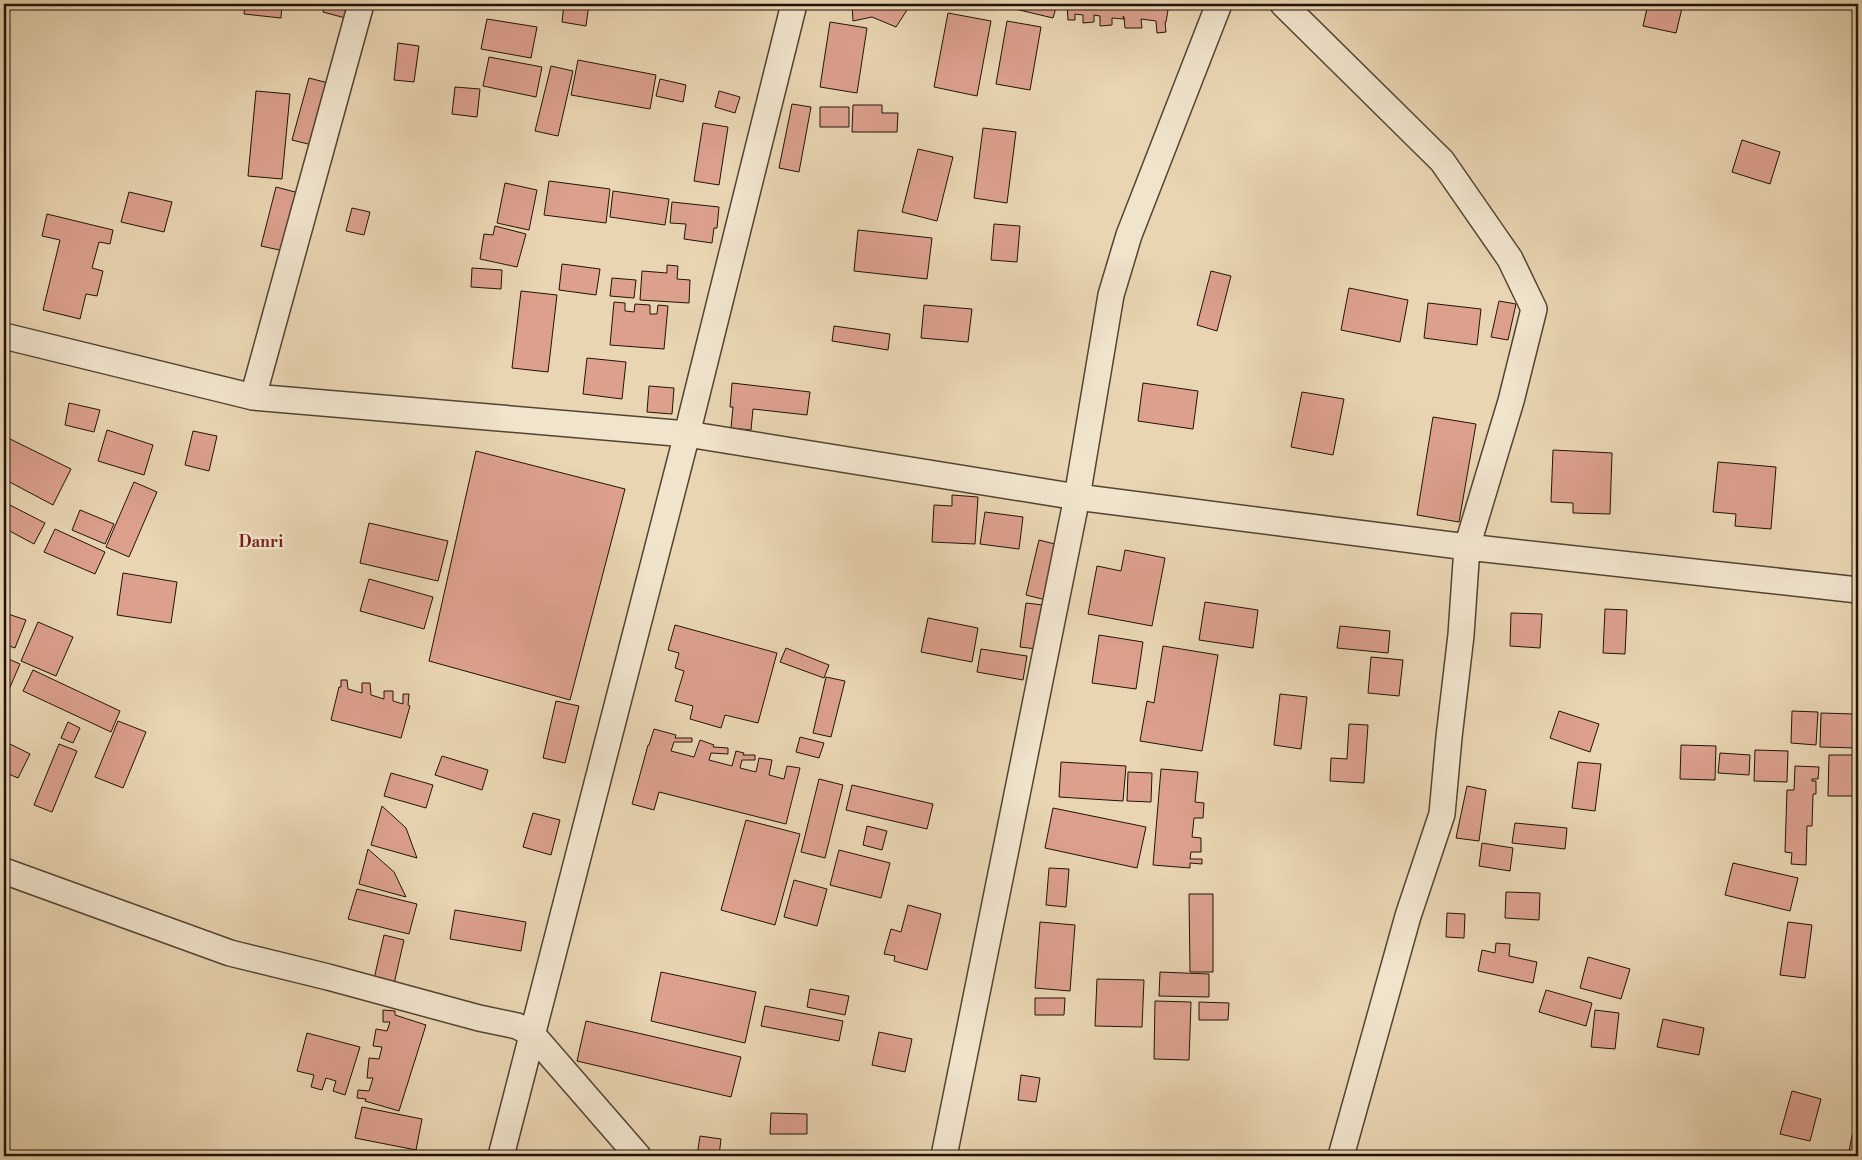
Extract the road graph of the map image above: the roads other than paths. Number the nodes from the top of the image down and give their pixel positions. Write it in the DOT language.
graph roads {
  1 [pos="361,4"];
  2 [pos="794,4"];
  3 [pos="1220,4"];
  4 [pos="1283,4"];
  5 [pos="4,336"];
  6 [pos="253,397"];
  7 [pos="687,434"];
  8 [pos="1077,497"];
  9 [pos="1467,547"];
  10 [pos="1858,590"];
  11 [pos="4,871"];
  12 [pos="532,1034"];
  13 [pos="501,1156"];
  14 [pos="638,1156"];
  15 [pos="944,1156"];
  16 [pos="1341,1156"];
  1 -- 6 [label="street"];
  2 -- 7 [label="street"];
  3 -- 8 [label="street"];
  4 -- 9 [label="street"];
  5 -- 6 [label="street"];
  6 -- 7 [label="street"];
  7 -- 8 [label="street"];
  7 -- 12 [label="street"];
  8 -- 9 [label="street"];
  8 -- 15 [label="street"];
  9 -- 10 [label="street"];
  9 -- 16 [label="street"];
  11 -- 12 [label="street"];
  12 -- 13 [label="street"];
  12 -- 14 [label="street"];
}
